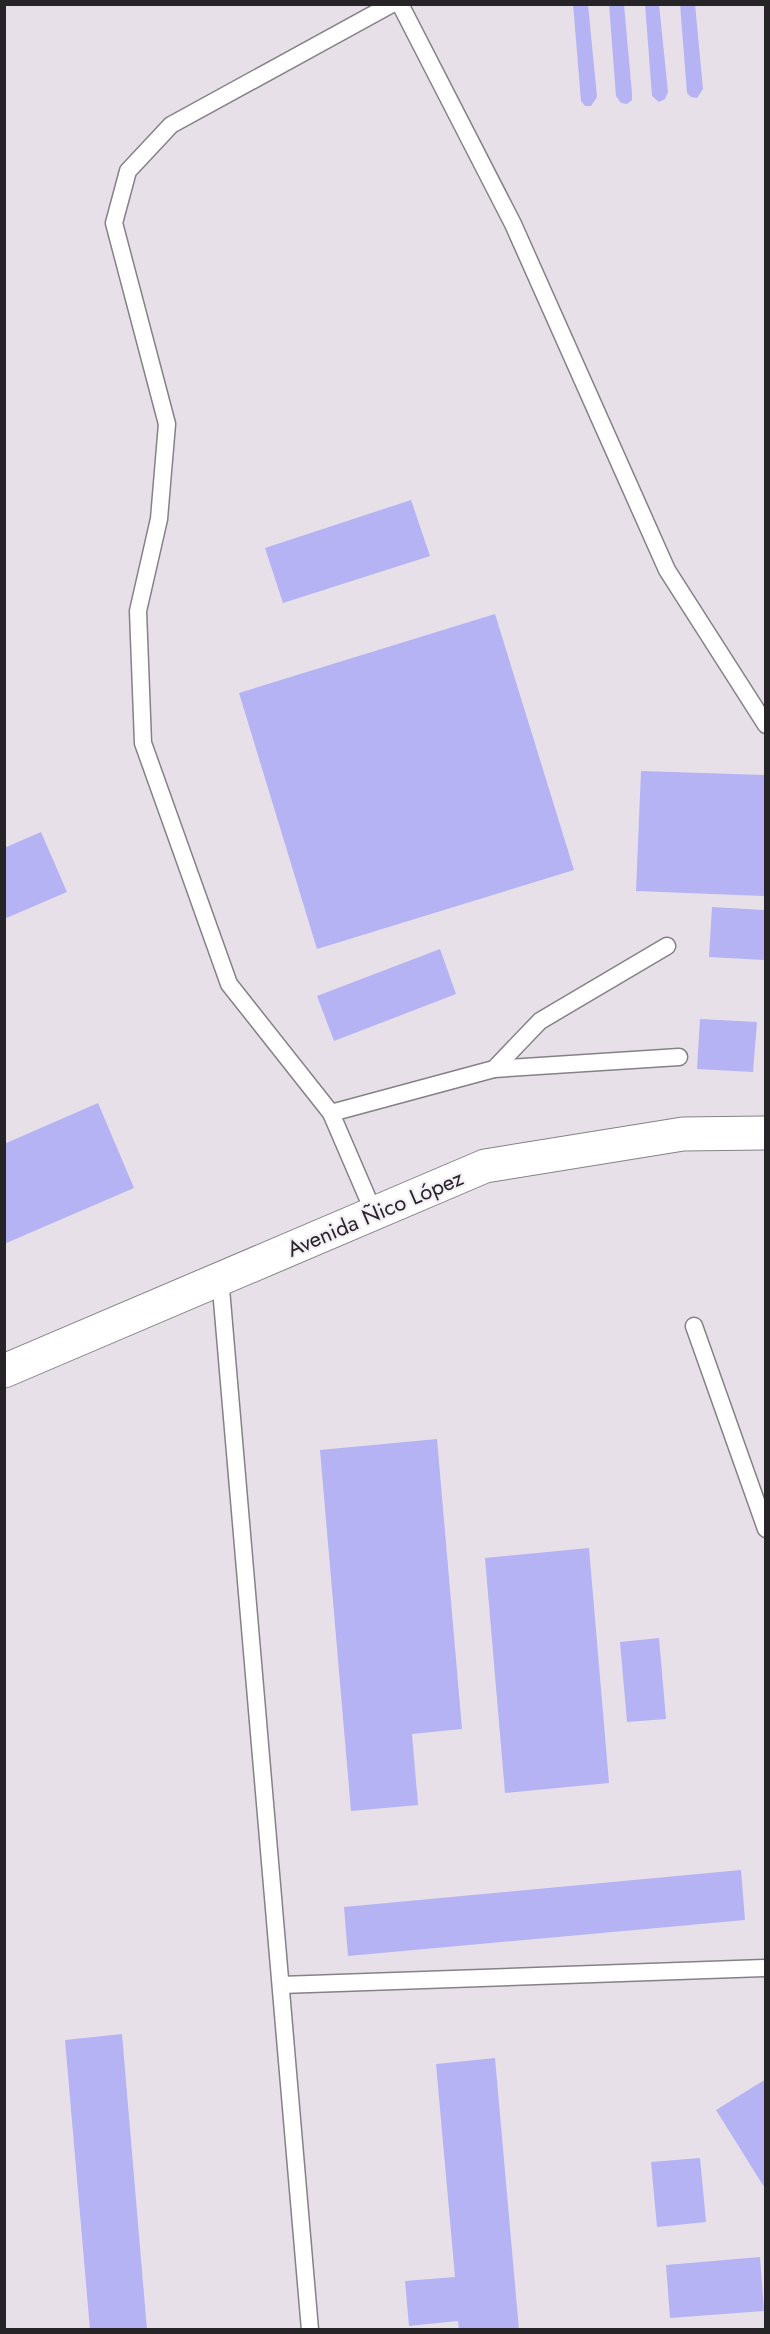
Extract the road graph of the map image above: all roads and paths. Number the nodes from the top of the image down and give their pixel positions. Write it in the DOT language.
graph roads {
  1 [pos="392,4"];
  2 [pos="400,4"];
  3 [pos="765,724"];
  4 [pos="667,946"];
  5 [pos="679,1057"];
  6 [pos="494,1069"];
  7 [pos="331,1113"];
  8 [pos="765,1133"];
  9 [pos="374,1213"];
  10 [pos="220,1277"];
  11 [pos="694,1326"];
  12 [pos="4,1371"];
  13 [pos="765,1529"];
  14 [pos="765,1968"];
  15 [pos="281,1985"];
  16 [pos="310,2330"];
  1 -- 7 [label="lane"];
  2 -- 3 [label="lane"];
  4 -- 6 [label="lane"];
  5 -- 6 [label="lane"];
  6 -- 7 [label="lane"];
  7 -- 9 [label="lane"];
  8 -- 9 [label="street, Avenida Ñico López"];
  9 -- 10 [label="street, Avenida Ñico López"];
  10 -- 12 [label="street, Avenida Ñico López"];
  10 -- 15 [label="lane"];
  11 -- 13 [label="lane"];
  14 -- 15 [label="lane"];
  15 -- 16 [label="lane"];
}
